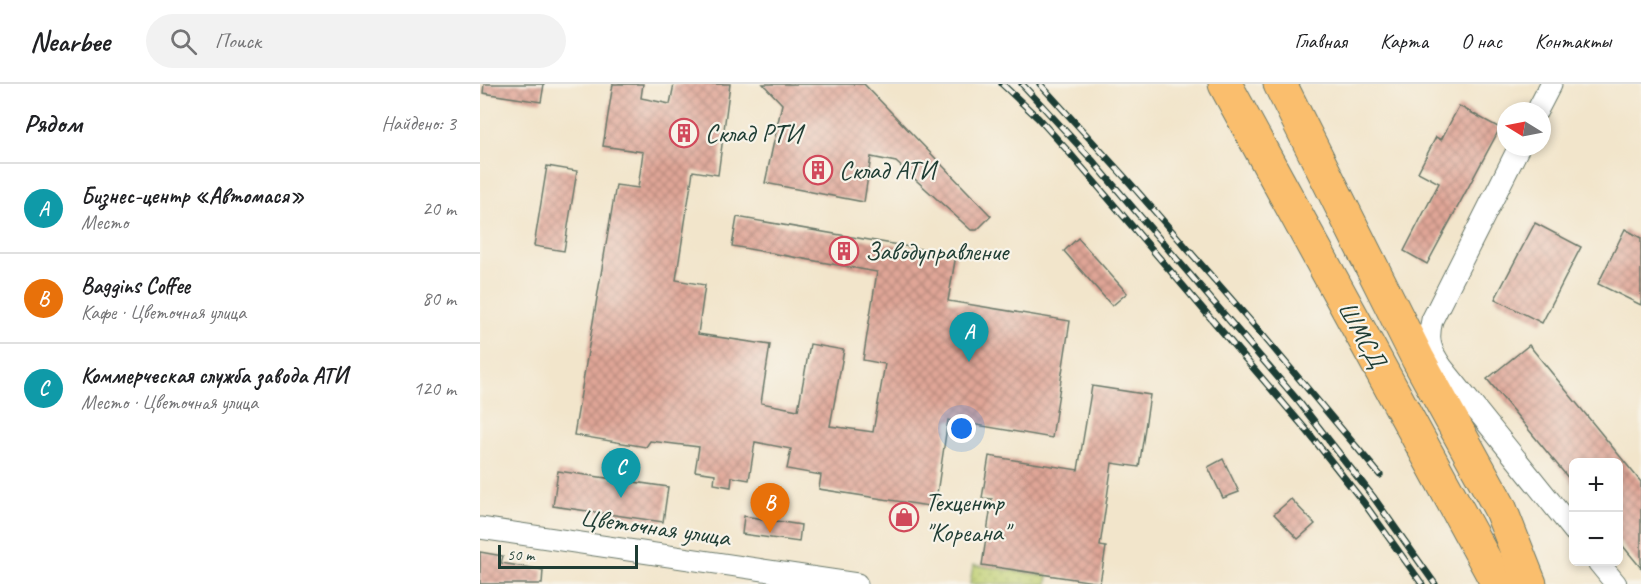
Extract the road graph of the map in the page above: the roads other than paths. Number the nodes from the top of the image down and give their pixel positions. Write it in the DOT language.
graph roads {
  1 [pos="1226,84"];
  2 [pos="1280,84"];
  3 [pos="1551,84"];
  4 [pos="1542,102"];
  5 [pos="1514,156"];
  6 [pos="1569,525"];
  7 [pos="480,528"];
  8 [pos="1602,566"];
  9 [pos="857,584"];
  10 [pos="1498,584"];
  11 [pos="1530,584"];
  12 [pos="1616,584"];
  1 -- 10 [label="main road, ШМСД"];
  2 -- 11 [label="main road, ШМСД"];
  3 -- 4 [label="street"];
  5 -- 6 [label="street"];
  7 -- 9 [label="street, Цветочная улица"];
  8 -- 12 [label="street"];
}
